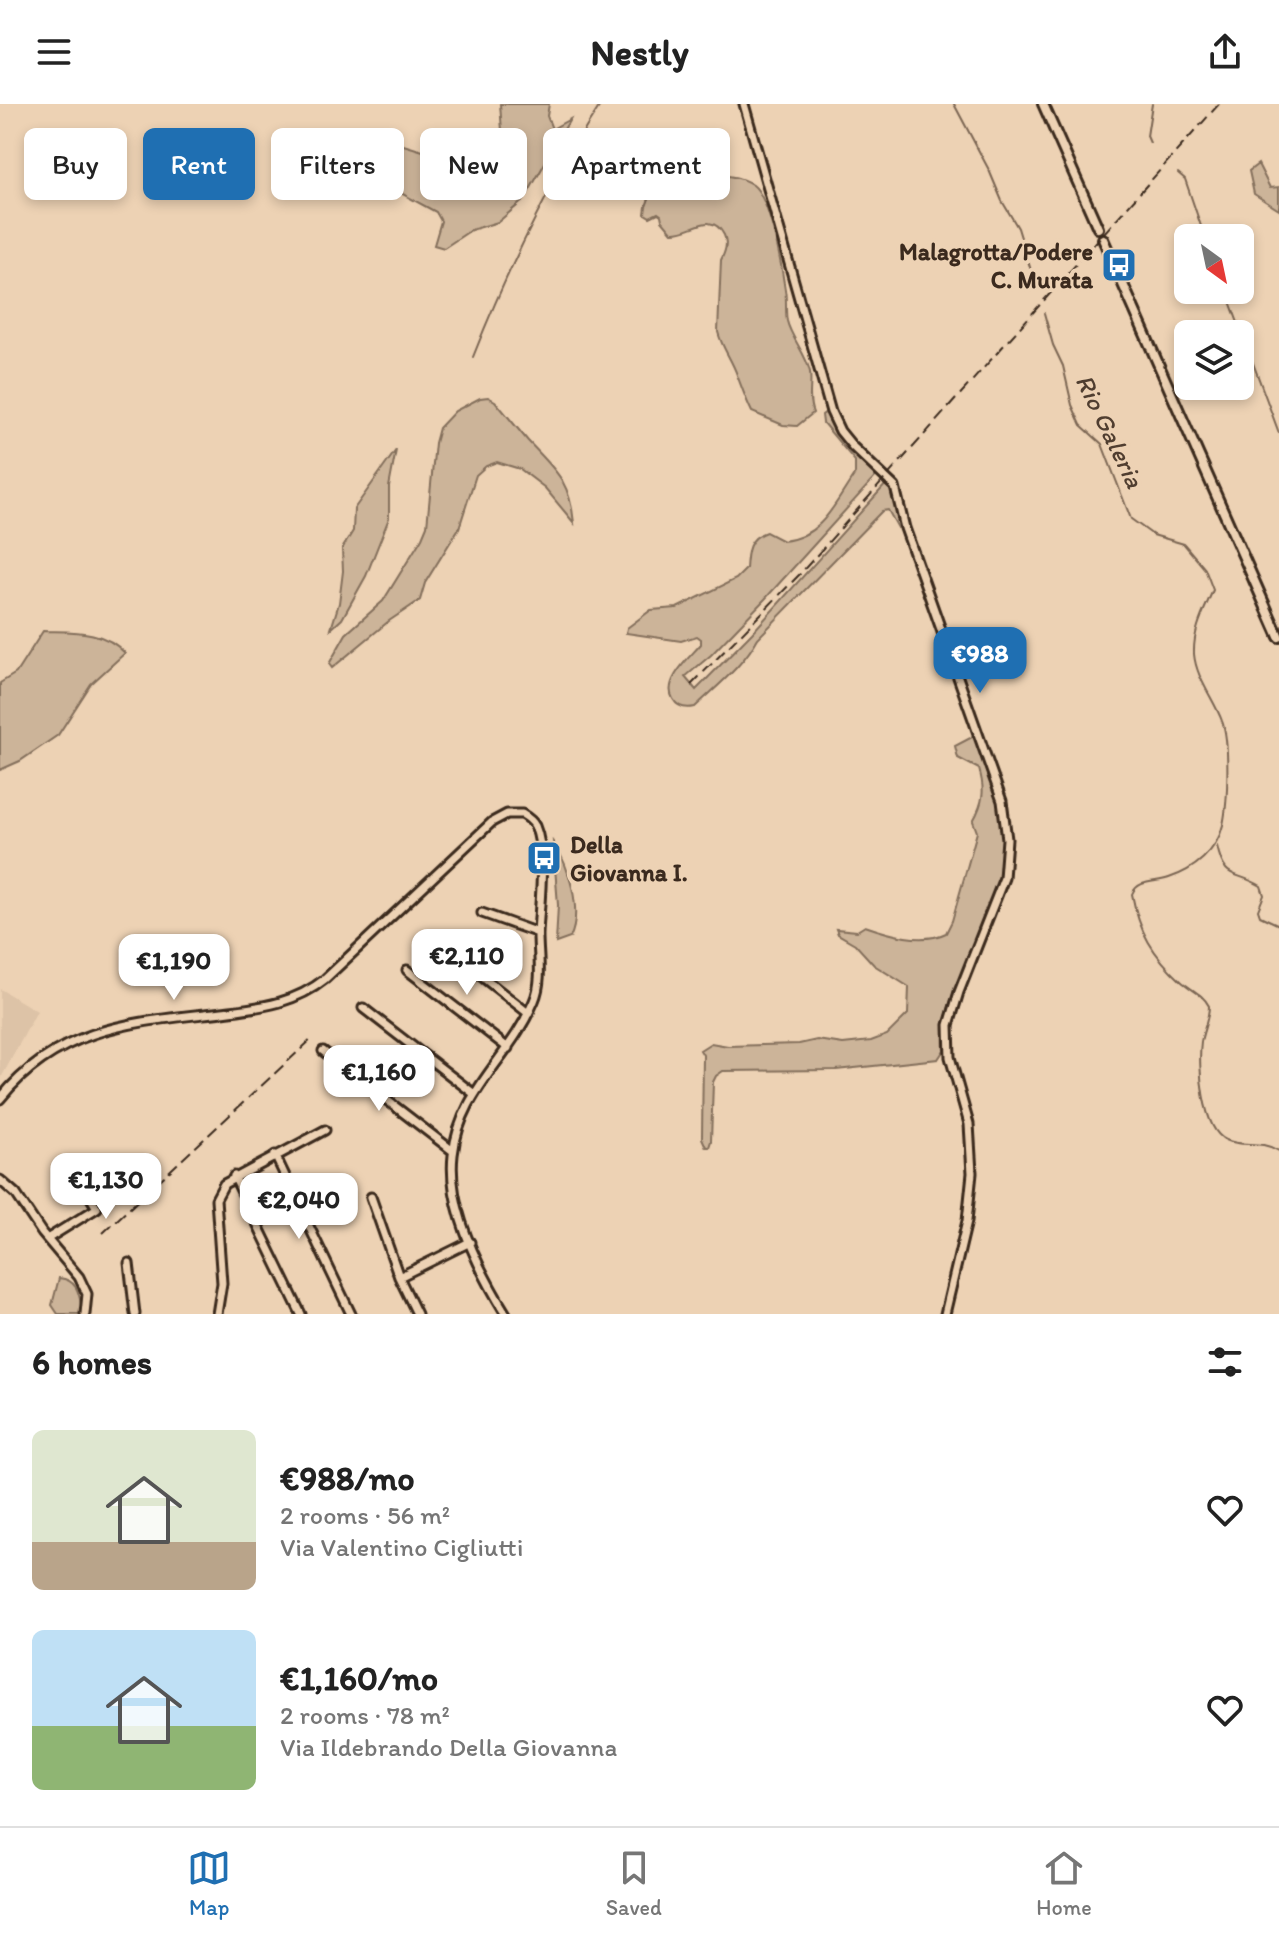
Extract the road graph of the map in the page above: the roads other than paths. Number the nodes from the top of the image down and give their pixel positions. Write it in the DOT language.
graph roads {
  1 [pos="744,104"];
  2 [pos="1043,104"];
  3 [pos="1098,228"];
  4 [pos="1103,239"];
  5 [pos="1279,637"];
  6 [pos="482,913"];
  7 [pos="538,933"];
  8 [pos="439,943"];
  9 [pos="407,970"];
  10 [pos="363,1008"];
  11 [pos="528,1013"];
  12 [pos="508,1048"];
  13 [pos="323,1051"];
  14 [pos="473,1093"];
  15 [pos="0,1099"];
  16 [pos="325,1130"];
  17 [pos="453,1151"];
  18 [pos="275,1155"];
  19 [pos="234,1176"];
  20 [pos="78,1177"];
  21 [pos="0,1180"];
  22 [pos="371,1197"];
  23 [pos="47,1239"];
  24 [pos="470,1242"];
  25 [pos="129,1263"];
  26 [pos="399,1277"];
  27 [pos="413,1313"];
  28 [pos="85,1314"];
  29 [pos="135,1314"];
  30 [pos="217,1314"];
  31 [pos="301,1314"];
  32 [pos="351,1314"];
  33 [pos="506,1314"];
  34 [pos="945,1314"];
  1 -- 34 [label="street"];
  2 -- 3 [label="main road"];
  4 -- 5 [label="main road"];
  6 -- 7 [label="street"];
  7 -- 11 [label="street"];
  7 -- 15 [label="street"];
  8 -- 11 [label="street"];
  9 -- 12 [label="street"];
  10 -- 14 [label="street"];
  11 -- 12 [label="street"];
  12 -- 14 [label="street"];
  13 -- 17 [label="street"];
  14 -- 17 [label="street"];
  16 -- 18 [label="street"];
  17 -- 24 [label="street"];
  18 -- 19 [label="street"];
  18 -- 32 [label="street"];
  19 -- 30 [label="street"];
  19 -- 31 [label="street"];
  20 -- 23 [label="street"];
  21 -- 23 [label="street"];
  22 -- 26 [label="street"];
  23 -- 28 [label="street"];
  24 -- 26 [label="street"];
  24 -- 33 [label="street"];
  25 -- 29 [label="street"];
  26 -- 27 [label="street"];
}
